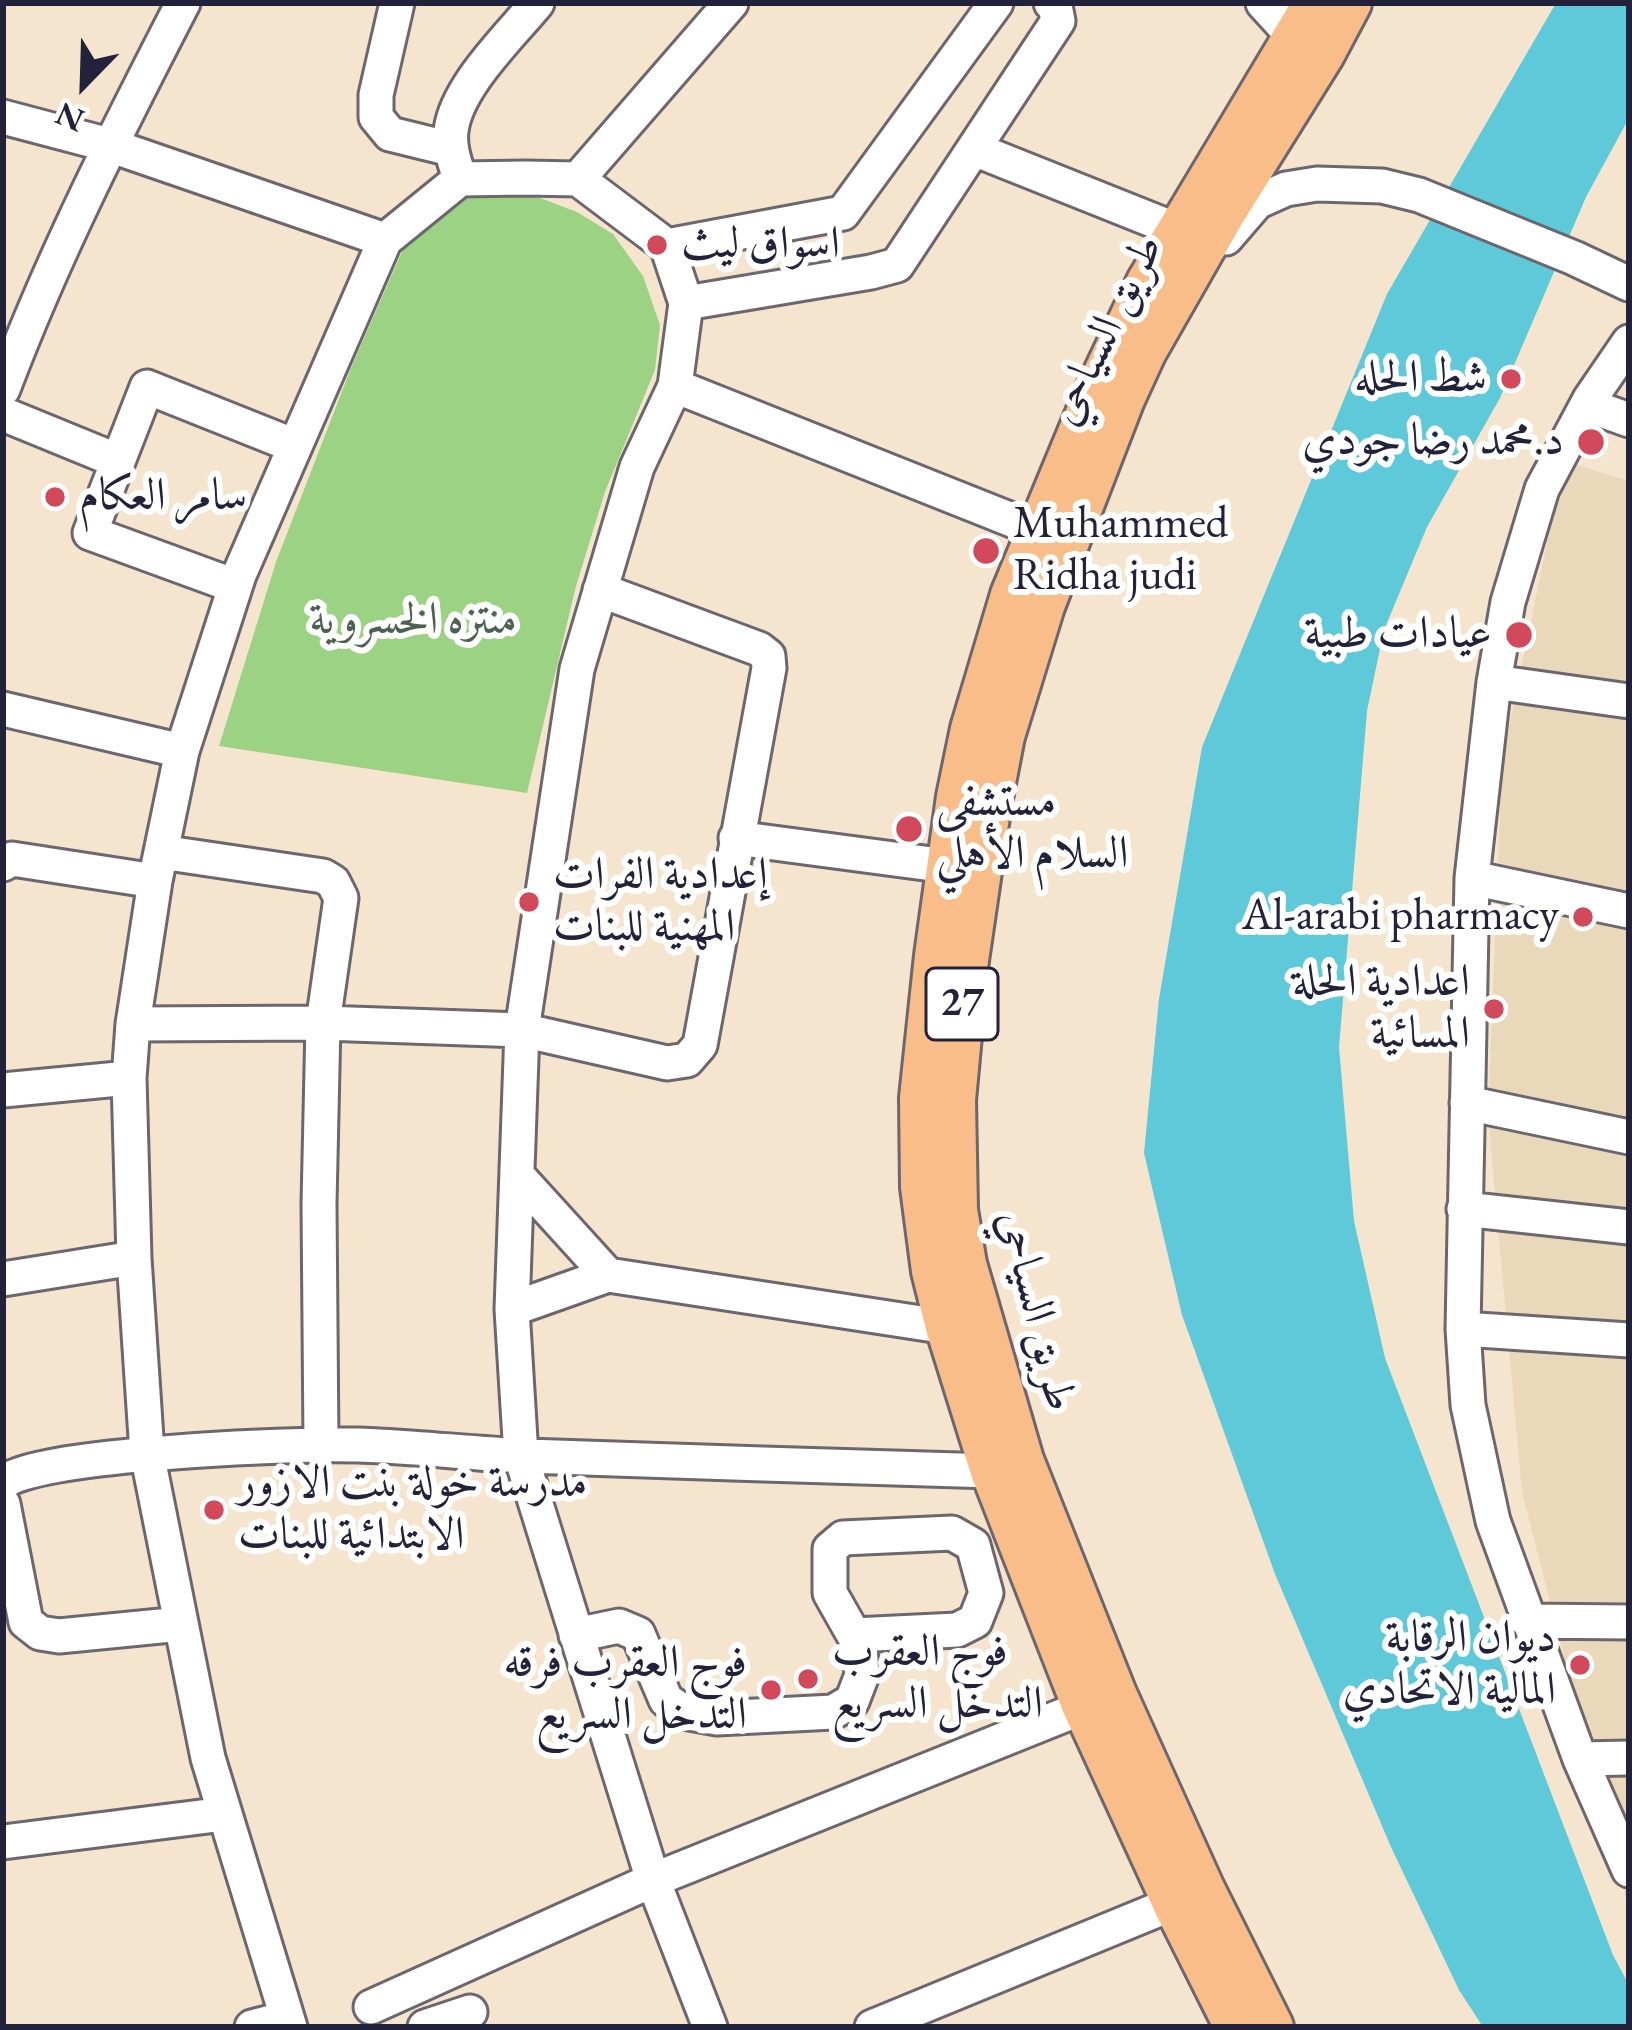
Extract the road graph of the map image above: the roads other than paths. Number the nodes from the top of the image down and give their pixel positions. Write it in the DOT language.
graph roads {
  1 [pos="183,3"];
  2 [pos="397,3"];
  3 [pos="537,3"];
  4 [pos="731,3"];
  5 [pos="996,3"];
  6 [pos="1051,3"];
  7 [pos="1263,3"];
  8 [pos="1350,3"];
  9 [pos="1305,21"];
  10 [pos="3,117"];
  11 [pos="109,145"];
  12 [pos="974,149"];
  13 [pos="455,164"];
  14 [pos="578,179"];
  15 [pos="1177,230"];
  16 [pos="385,240"];
  17 [pos="667,245"];
  18 [pos="1629,284"];
  19 [pos="686,303"];
  20 [pos="1629,342"];
  21 [pos="1145,352"];
  22 [pos="675,386"];
  23 [pos="3,389"];
  24 [pos="1587,405"];
  25 [pos="3,414"];
  26 [pos="1629,419"];
  27 [pos="295,446"];
  28 [pos="118,461"];
  29 [pos="1037,530"];
  30 [pos="235,586"];
  31 [pos="600,590"];
  32 [pos="1494,682"];
  33 [pos="1629,701"];
  34 [pos="3,709"];
  35 [pos="182,752"];
  36 [pos="736,838"];
  37 [pos="3,864"];
  38 [pos="947,866"];
  39 [pos="158,867"];
  40 [pos="1472,878"];
  41 [pos="1629,911"];
  42 [pos="323,1023"];
  43 [pos="133,1024"];
  44 [pos="522,1030"];
  45 [pos="129,1078"];
  46 [pos="3,1090"];
  47 [pos="1467,1103"];
  48 [pos="1629,1137"];
  49 [pos="938,1140"];
  50 [pos="518,1177"];
  51 [pos="939,1186"];
  52 [pos="1464,1209"];
  53 [pos="1629,1227"];
  54 [pos="134,1258"];
  55 [pos="608,1275"];
  56 [pos="3,1279"];
  57 [pos="512,1309"];
  58 [pos="947,1327"];
  59 [pos="1463,1329"];
  60 [pos="1629,1340"];
  61 [pos="321,1444"];
  62 [pos="147,1453"];
  63 [pos="521,1456"];
  64 [pos="992,1471"];
  65 [pos="3,1483"];
  66 [pos="3,1504"];
  67 [pos="1528,1621"];
  68 [pos="1629,1622"];
  69 [pos="182,1624"];
  70 [pos="576,1635"];
  71 [pos="854,1635"];
  72 [pos="1081,1653"];
  73 [pos="1084,1707"];
  74 [pos="1629,1758"];
  75 [pos="1580,1759"];
  76 [pos="1136,1780"];
  77 [pos="224,1814"];
  78 [pos="3,1842"];
  79 [pos="1629,1870"];
  80 [pos="653,1880"];
  81 [pos="1174,1903"];
  82 [pos="371,2007"];
  83 [pos="470,2012"];
  84 [pos="288,2022"];
  85 [pos="252,2027"];
  86 [pos="425,2027"];
  87 [pos="710,2027"];
  88 [pos="872,2027"];
  89 [pos="1236,2027"];
  90 [pos="1272,2027"];
  1 -- 11 [label="street"];
  2 -- 13 [label="street"];
  3 -- 13 [label="street"];
  4 -- 14 [label="street"];
  5 -- 17 [label="street"];
  6 -- 12 [label="street"];
  7 -- 9 [label="street"];
  8 -- 21 [label="main road, طريق السياحي / 27"];
  9 -- 15 [label="main road, طريق السياحي / 27"];
  10 -- 11 [label="street"];
  11 -- 16 [label="street"];
  11 -- 23 [label="street"];
  12 -- 15 [label="street"];
  12 -- 19 [label="street"];
  13 -- 14 [label="street"];
  13 -- 16 [label="street"];
  14 -- 17 [label="street"];
  15 -- 29 [label="main road, طريق السياحي / 27"];
  16 -- 27 [label="street"];
  17 -- 19 [label="street"];
  18 -- 21 [label="street"];
  19 -- 22 [label="street"];
  20 -- 24 [label="street"];
  21 -- 49 [label="main road, طريق السياحي / 27"];
  22 -- 29 [label="street"];
  22 -- 31 [label="street"];
  24 -- 26 [label="street"];
  24 -- 32 [label="street"];
  25 -- 28 [label="street"];
  27 -- 28 [label="street"];
  27 -- 30 [label="street"];
  28 -- 30 [label="street"];
  29 -- 38 [label="main road, طريق السياحي / 27"];
  30 -- 35 [label="street"];
  31 -- 36 [label="street"];
  31 -- 44 [label="street"];
  32 -- 33 [label="street"];
  32 -- 40 [label="street"];
  34 -- 35 [label="street"];
  35 -- 39 [label="street"];
  36 -- 38 [label="street"];
  36 -- 44 [label="street"];
  37 -- 39 [label="street"];
  38 -- 49 [label="main road, طريق السياحي / 27"];
  39 -- 42 [label="street"];
  39 -- 43 [label="street"];
  40 -- 41 [label="street"];
  40 -- 47 [label="street"];
  42 -- 43 [label="street"];
  42 -- 44 [label="street"];
  42 -- 61 [label="street"];
  43 -- 45 [label="street"];
  44 -- 50 [label="street"];
  45 -- 46 [label="street"];
  45 -- 54 [label="street"];
  47 -- 48 [label="street"];
  47 -- 52 [label="street"];
  49 -- 51 [label="main road, طريق السياحي / 27"];
  50 -- 55 [label="street"];
  50 -- 57 [label="street"];
  51 -- 58 [label="main road, طريق السياحي / 27"];
  51 -- 72 [label="main road, طريق السياحي / 27"];
  52 -- 53 [label="street"];
  52 -- 59 [label="street"];
  54 -- 56 [label="street"];
  54 -- 62 [label="street"];
  55 -- 57 [label="street"];
  55 -- 58 [label="street"];
  57 -- 63 [label="street"];
  58 -- 64 [label="main road, طريق السياحي / 27"];
  59 -- 60 [label="street"];
  59 -- 67 [label="street"];
  61 -- 62 [label="street"];
  61 -- 63 [label="street"];
  62 -- 65 [label="street"];
  62 -- 69 [label="street"];
  63 -- 64 [label="street"];
  63 -- 70 [label="street"];
  64 -- 72 [label="main road, طريق السياحي / 27"];
  66 -- 69 [label="street"];
  67 -- 68 [label="street"];
  67 -- 75 [label="street"];
  69 -- 77 [label="street"];
  70 -- 71 [label="street"];
  70 -- 80 [label="street"];
  71 -- 71 [label="street"];
  72 -- 73 [label="main road, طريق السياحي / 27"];
  72 -- 76 [label="main road, طريق السياحي / 27"];
  73 -- 76 [label="main road, طريق السياحي / 27"];
  73 -- 80 [label="street"];
  74 -- 75 [label="street"];
  75 -- 79 [label="street"];
  76 -- 81 [label="main road, طريق السياحي / 27"];
  76 -- 90 [label="main road, طريق السياحي / 27"];
  77 -- 78 [label="street"];
  77 -- 84 [label="street"];
  80 -- 82 [label="street"];
  80 -- 87 [label="street"];
  81 -- 88 [label="street"];
  81 -- 89 [label="main road, طريق السياحي / 27"];
  83 -- 86 [label="street"];
  84 -- 85 [label="street"];
}
